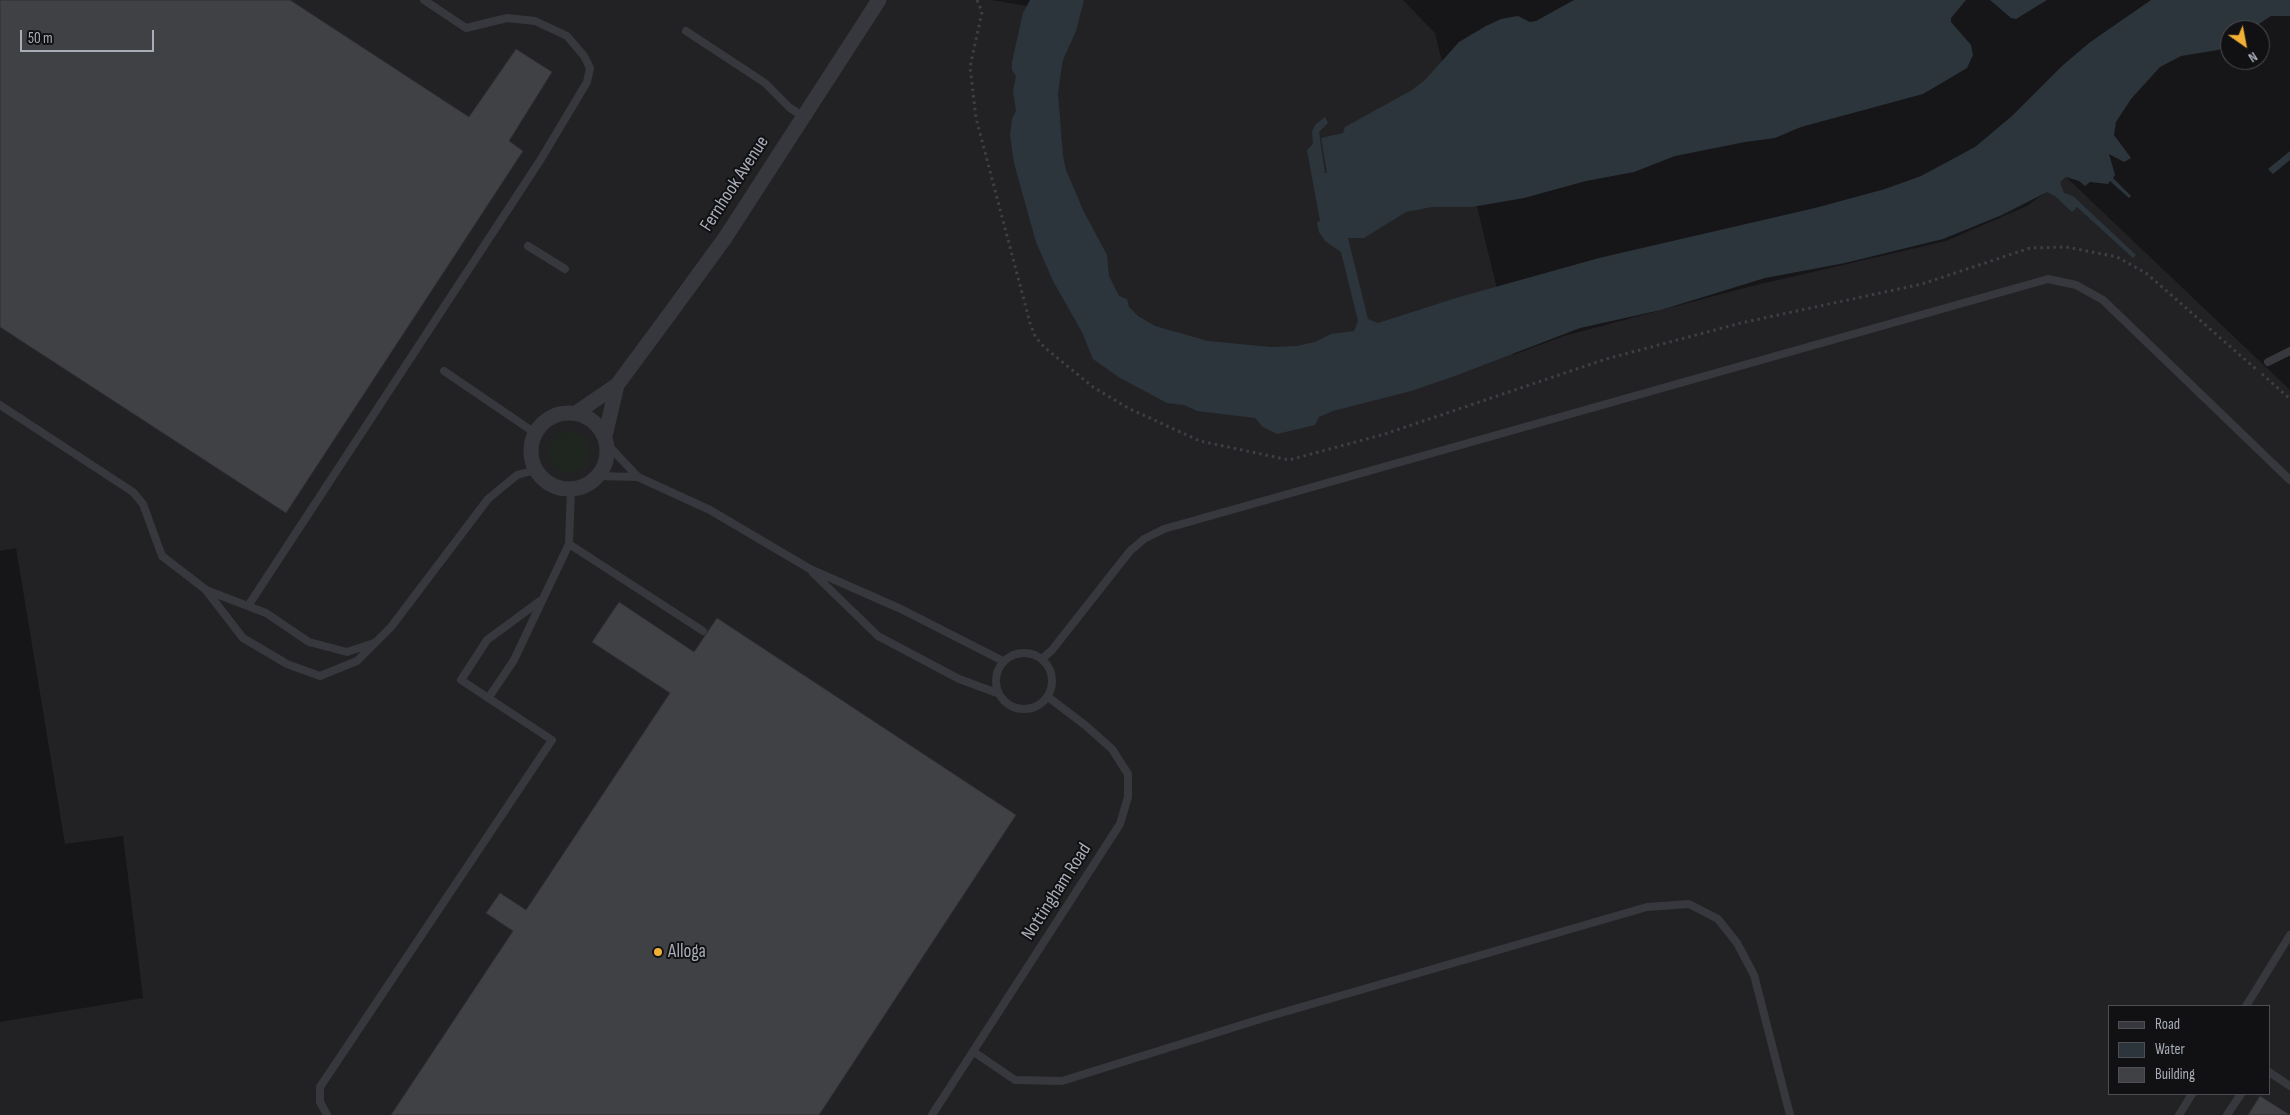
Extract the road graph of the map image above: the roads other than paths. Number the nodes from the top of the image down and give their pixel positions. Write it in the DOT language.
graph roads {
  1 [pos="424,0"];
  2 [pos="879,0"];
  3 [pos="686,31"];
  4 [pos="803,116"];
  5 [pos="528,246"];
  6 [pos="565,269"];
  7 [pos="2290,351"];
  8 [pos="2268,362"];
  9 [pos="444,371"];
  10 [pos="618,385"];
  11 [pos="0,405"];
  12 [pos="576,413"];
  13 [pos="535,433"];
  14 [pos="606,440"];
  15 [pos="536,470"];
  16 [pos="598,476"];
  17 [pos="638,476"];
  18 [pos="2290,480"];
  19 [pos="571,490"];
  20 [pos="569,544"];
  21 [pos="810,569"];
  22 [pos="205,589"];
  23 [pos="540,602"];
  24 [pos="248,606"];
  25 [pos="703,631"];
  26 [pos="376,643"];
  27 [pos="1042,659"];
  28 [pos="1003,661"];
  29 [pos="997,693"];
  30 [pos="489,697"];
  31 [pos="1048,697"];
  32 [pos="2290,935"];
  33 [pos="2247,1005"];
  34 [pos="974,1052"];
  35 [pos="2270,1073"];
  36 [pos="2290,1086"];
  37 [pos="2191,1095"];
  38 [pos="2240,1095"];
  39 [pos="327,1115"];
  40 [pos="932,1115"];
  41 [pos="1790,1115"];
  42 [pos="2179,1115"];
  43 [pos="2227,1115"];
  1 -- 24 [label="lane"];
  2 -- 4 [label="street, Fernhook Avenue"];
  3 -- 4 [label="lane"];
  4 -- 10 [label="street, Fernhook Avenue"];
  5 -- 6 [label="lane"];
  7 -- 8 [label="lane"];
  9 -- 13 [label="lane"];
  10 -- 12 [label="street, Fernhook Avenue"];
  10 -- 14 [label="street, Fernhook Avenue"];
  11 -- 22 [label="lane"];
  12 -- 13 [label="street"];
  12 -- 14 [label="street"];
  13 -- 15 [label="street"];
  14 -- 16 [label="street"];
  14 -- 17 [label="lane"];
  15 -- 19 [label="street"];
  15 -- 26 [label="lane"];
  16 -- 17 [label="lane"];
  16 -- 19 [label="street"];
  17 -- 21 [label="lane"];
  18 -- 27 [label="lane"];
  19 -- 20 [label="lane"];
  20 -- 23 [label="lane"];
  20 -- 25 [label="lane"];
  21 -- 28 [label="lane"];
  21 -- 29 [label="lane"];
  22 -- 24 [label="lane"];
  22 -- 26 [label="lane"];
  23 -- 30 [label="lane"];
  23 -- 30 [label="lane"];
  24 -- 26 [label="lane"];
  27 -- 28 [label="lane"];
  27 -- 31 [label="lane"];
  28 -- 29 [label="lane"];
  29 -- 31 [label="lane"];
  30 -- 39 [label="lane"];
  31 -- 34 [label="lane, Nottingham Road"];
  32 -- 33 [label="lane"];
  34 -- 40 [label="lane, Nottingham Road"];
  34 -- 41 [label="lane"];
  35 -- 36 [label="lane"];
  37 -- 42 [label="lane"];
  38 -- 43 [label="lane"];
}
